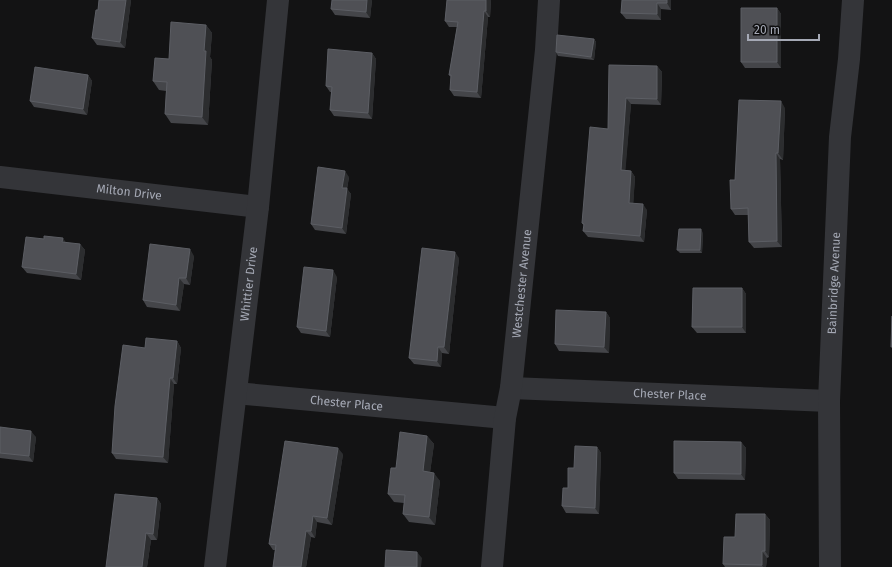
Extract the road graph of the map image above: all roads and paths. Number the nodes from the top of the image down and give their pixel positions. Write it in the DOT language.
graph roads {
  1 [pos="278,0"];
  2 [pos="550,0"];
  3 [pos="853,0"];
  4 [pos="0,177"];
  5 [pos="258,206"];
  6 [pos="511,388"];
  7 [pos="236,393"];
  8 [pos="829,401"];
  9 [pos="505,418"];
  10 [pos="215,567"];
  11 [pos="492,567"];
  12 [pos="830,567"];
  1 -- 5 [label="street, Whittier Drive"];
  2 -- 6 [label="street, Westchester Avenue"];
  3 -- 8 [label="street, Bainbridge Avenue"];
  4 -- 5 [label="street, Milton Drive"];
  5 -- 7 [label="street, Whittier Drive"];
  6 -- 8 [label="street, Chester Place"];
  6 -- 9 [label="street, Westchester Avenue"];
  7 -- 9 [label="street, Chester Place"];
  7 -- 10 [label="street, Whittier Drive"];
  8 -- 12 [label="street, Bainbridge Avenue"];
  9 -- 11 [label="street, Westchester Avenue"];
}
